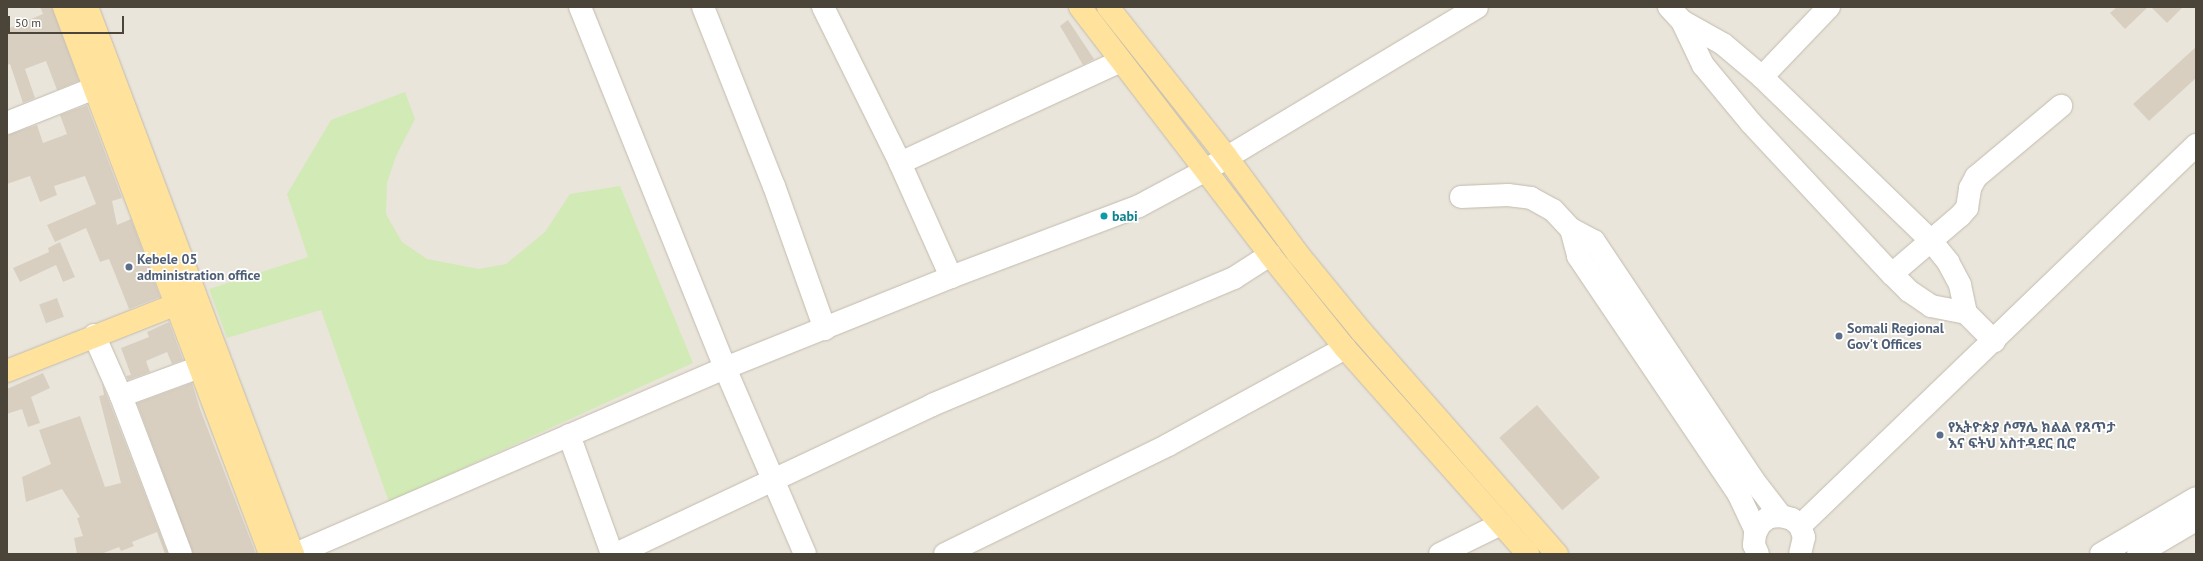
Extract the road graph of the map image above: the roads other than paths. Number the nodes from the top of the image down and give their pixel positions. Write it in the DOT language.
graph roads {
  1 [pos="64,7"];
  2 [pos="87,7"];
  3 [pos="703,7"];
  4 [pos="823,7"];
  5 [pos="1080,7"];
  6 [pos="1108,7"];
  7 [pos="1477,7"];
  8 [pos="1829,7"];
  9 [pos="583,8"];
  10 [pos="1675,14"];
  11 [pos="1121,61"];
  12 [pos="1762,77"];
  13 [pos="95,88"];
  14 [pos="2061,106"];
  15 [pos="7,123"];
  16 [pos="2196,145"];
  17 [pos="1226,156"];
  18 [pos="900,163"];
  19 [pos="1206,170"];
  20 [pos="1462,197"];
  21 [pos="1571,229"];
  22 [pos="1932,242"];
  23 [pos="1270,255"];
  24 [pos="1892,274"];
  25 [pos="950,277"];
  26 [pos="183,293"];
  27 [pos="1966,313"];
  28 [pos="825,329"];
  29 [pos="94,335"];
  30 [pos="1994,341"];
  31 [pos="1345,348"];
  32 [pos="7,356"];
  33 [pos="200,366"];
  34 [pos="725,368"];
  35 [pos="7,371"];
  36 [pos="121,396"];
  37 [pos="569,435"];
  38 [pos="772,478"];
  39 [pos="2196,498"];
  40 [pos="1781,516"];
  41 [pos="2196,520"];
  42 [pos="1501,524"];
  43 [pos="1800,526"];
  44 [pos="1756,531"];
  45 [pos="181,554"];
  46 [pos="270,554"];
  47 [pos="294,554"];
  48 [pos="612,554"];
  49 [pos="616,554"];
  50 [pos="804,554"];
  51 [pos="945,554"];
  52 [pos="1440,554"];
  53 [pos="1528,554"];
  54 [pos="1558,554"];
  55 [pos="1758,554"];
  56 [pos="1800,554"];
  57 [pos="2102,554"];
  58 [pos="2138,554"];
  1 -- 13 [label="main road"];
  2 -- 26 [label="main road"];
  3 -- 28 [label="street"];
  4 -- 18 [label="street"];
  5 -- 11 [label="main road"];
  6 -- 17 [label="main road"];
  7 -- 17 [label="street"];
  8 -- 12 [label="street"];
  9 -- 34 [label="street"];
  10 -- 12 [label="street"];
  10 -- 24 [label="street"];
  11 -- 18 [label="street"];
  11 -- 19 [label="main road"];
  12 -- 22 [label="street"];
  13 -- 15 [label="street"];
  13 -- 26 [label="main road"];
  14 -- 22 [label="street"];
  16 -- 30 [label="street"];
  17 -- 19 [label="street"];
  17 -- 54 [label="main road"];
  18 -- 25 [label="street"];
  19 -- 23 [label="main road"];
  19 -- 25 [label="street"];
  20 -- 21 [label="street"];
  21 -- 40 [label="street"];
  21 -- 44 [label="street"];
  22 -- 24 [label="street"];
  22 -- 27 [label="street"];
  23 -- 31 [label="main road"];
  23 -- 38 [label="street"];
  24 -- 27 [label="street"];
  25 -- 28 [label="street"];
  26 -- 29 [label="main road"];
  26 -- 32 [label="main road"];
  26 -- 33 [label="main road"];
  26 -- 47 [label="main road"];
  27 -- 30 [label="street"];
  28 -- 34 [label="street"];
  29 -- 35 [label="main road"];
  29 -- 36 [label="street"];
  30 -- 43 [label="street"];
  31 -- 42 [label="main road"];
  31 -- 51 [label="street"];
  33 -- 36 [label="street"];
  33 -- 46 [label="main road"];
  34 -- 37 [label="street"];
  34 -- 38 [label="street"];
  36 -- 45 [label="street"];
  37 -- 47 [label="street"];
  37 -- 48 [label="street"];
  38 -- 49 [label="street"];
  38 -- 50 [label="street"];
  39 -- 57 [label="street"];
  40 -- 43 [label="street"];
  40 -- 44 [label="street"];
  41 -- 58 [label="street"];
  42 -- 52 [label="street"];
  42 -- 53 [label="main road"];
  43 -- 56 [label="street"];
  44 -- 55 [label="street"];
}
